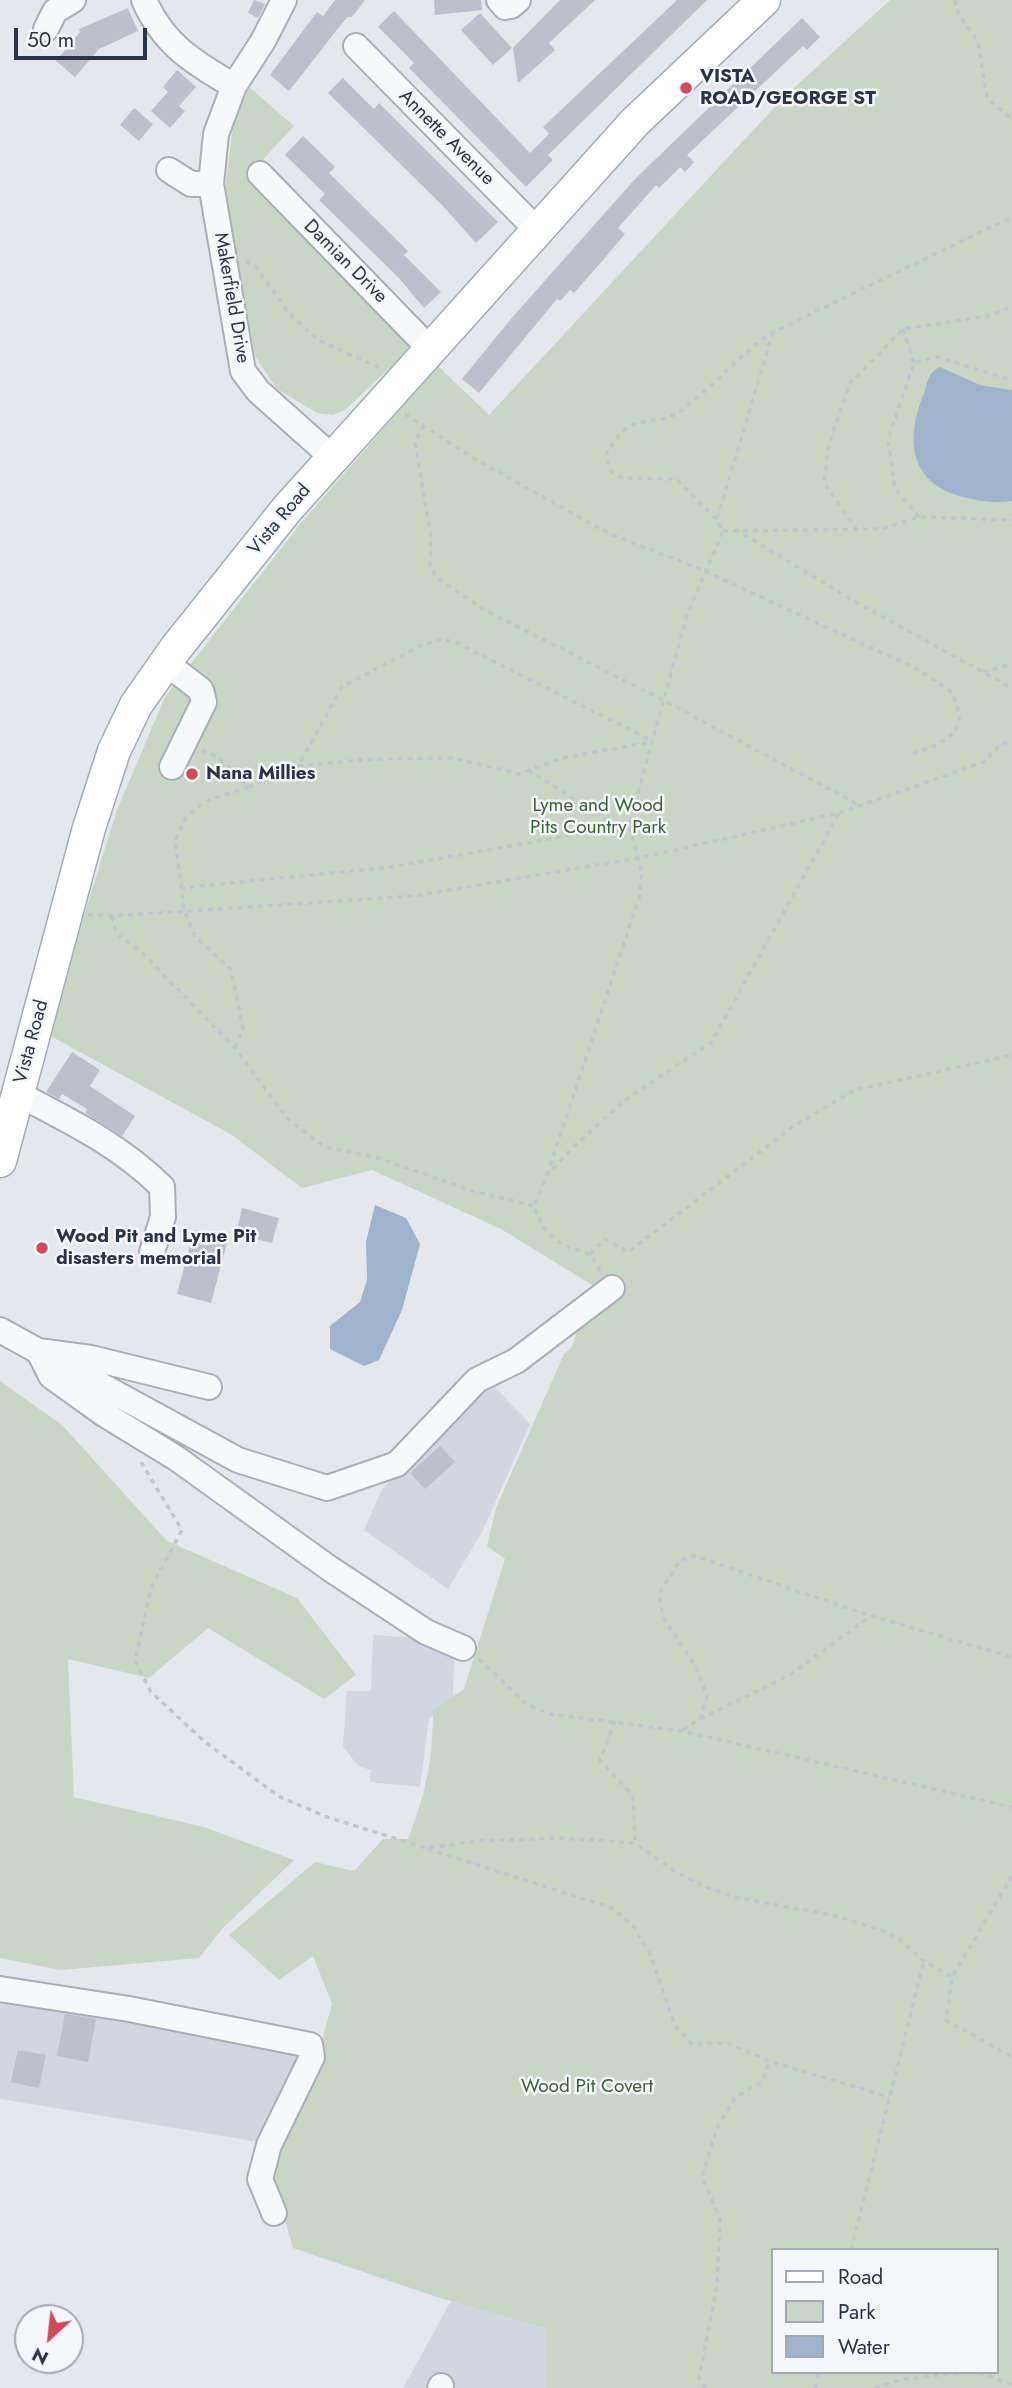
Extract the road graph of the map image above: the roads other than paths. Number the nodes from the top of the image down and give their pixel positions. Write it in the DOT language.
graph roads {
  1 [pos="73,0"];
  2 [pos="144,0"];
  3 [pos="284,0"];
  4 [pos="499,0"];
  5 [pos="518,0"];
  6 [pos="764,0"];
  7 [pos="46,29"];
  8 [pos="356,46"];
  9 [pos="234,86"];
  10 [pos="168,162"];
  11 [pos="260,174"];
  12 [pos="211,184"];
  13 [pos="537,230"];
  14 [pos="431,350"];
  15 [pos="334,458"];
  16 [pos="166,663"];
  17 [pos="172,767"];
  18 [pos="18,1094"];
  19 [pos="0,1161"];
  20 [pos="152,1252"];
  21 [pos="611,1288"];
  22 [pos="0,1330"];
  23 [pos="38,1351"];
  24 [pos="209,1387"];
  25 [pos="463,1648"];
  26 [pos="0,1989"];
  27 [pos="274,2213"];
  1 -- 7 [label="street"];
  2 -- 9 [label="street"];
  3 -- 9 [label="street, Makerfield Drive"];
  4 -- 5 [label="street"];
  6 -- 13 [label="main road, Vista Road"];
  8 -- 13 [label="street, Annette Avenue"];
  9 -- 12 [label="street, Makerfield Drive"];
  10 -- 12 [label="street"];
  11 -- 14 [label="street, Damian Drive"];
  12 -- 15 [label="street, Makerfield Drive"];
  13 -- 14 [label="main road, Vista Road"];
  14 -- 15 [label="main road, Vista Road"];
  15 -- 16 [label="main road, Vista Road"];
  16 -- 17 [label="street"];
  16 -- 18 [label="main road, Vista Road"];
  18 -- 19 [label="main road, Vista Road"];
  18 -- 20 [label="street"];
  21 -- 23 [label="street"];
  22 -- 23 [label="street"];
  23 -- 24 [label="street"];
  23 -- 25 [label="street"];
  26 -- 27 [label="street"];
}
